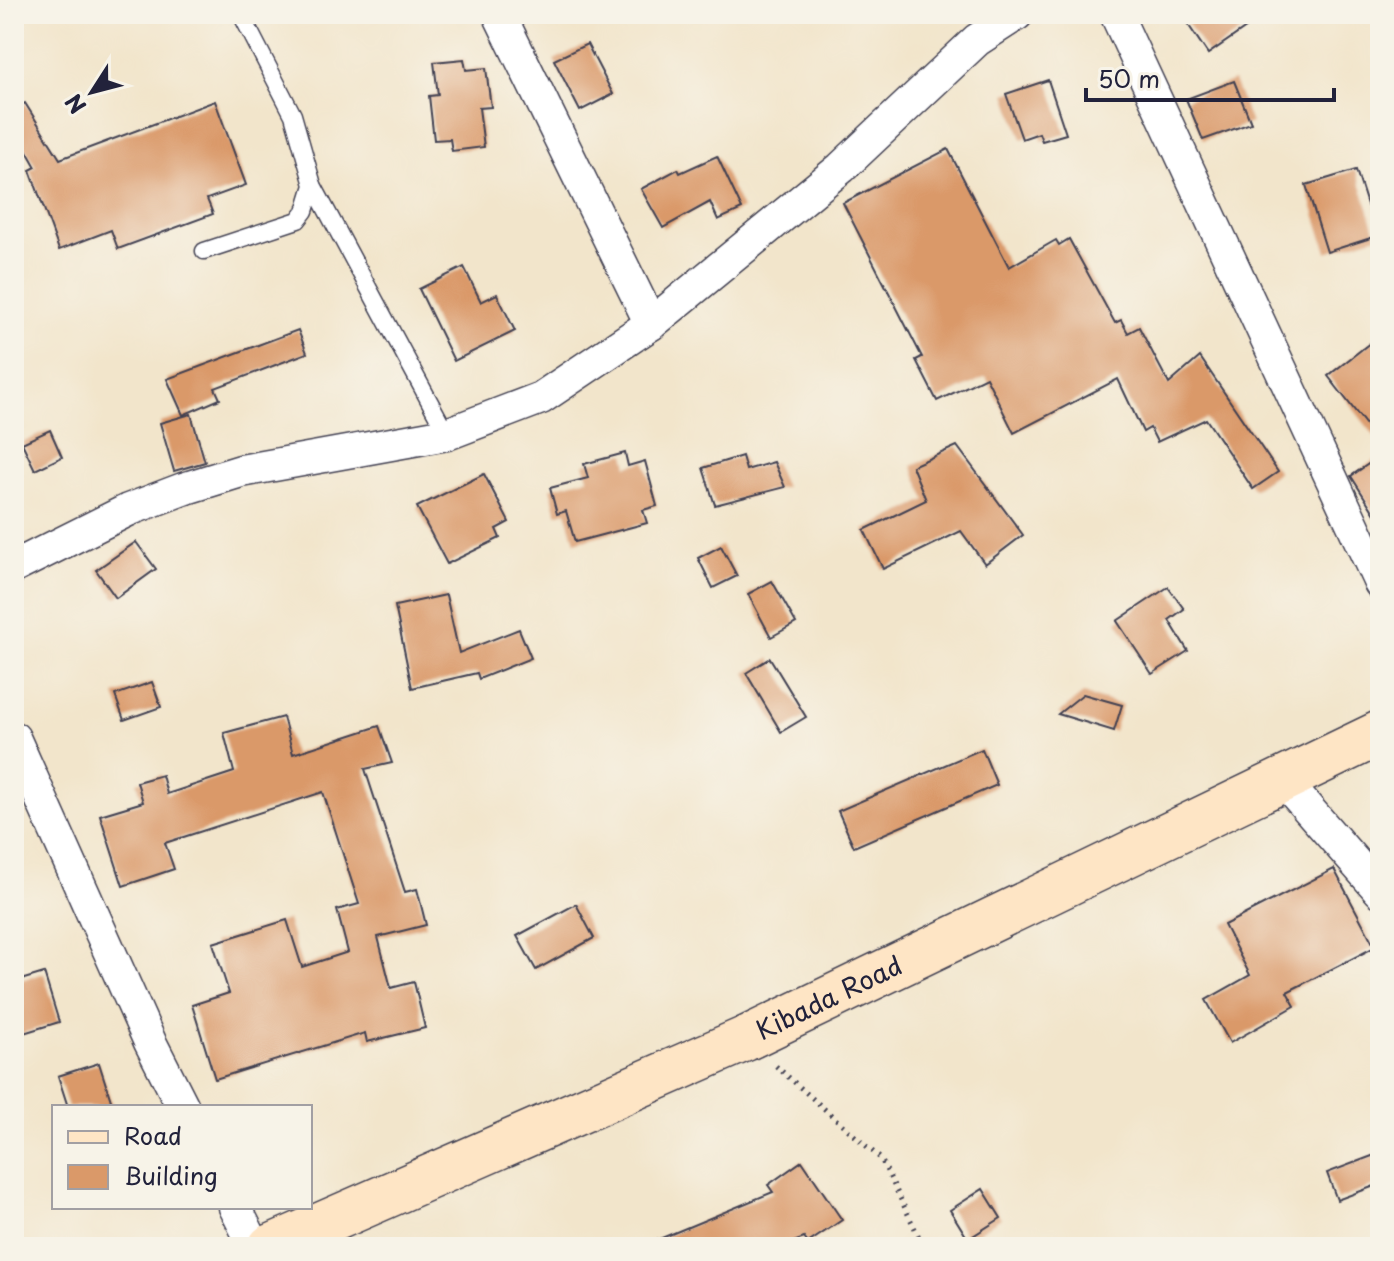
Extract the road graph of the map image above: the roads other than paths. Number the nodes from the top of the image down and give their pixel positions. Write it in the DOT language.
graph roads {
  1 [pos="241,14"];
  2 [pos="499,14"];
  3 [pos="1017,14"];
  4 [pos="1116,14"];
  5 [pos="313,185"];
  6 [pos="204,251"];
  7 [pos="651,324"];
  8 [pos="447,434"];
  9 [pos="14,567"];
  10 [pos="1380,583"];
  11 [pos="1380,733"];
  12 [pos="14,738"];
  13 [pos="1283,780"];
  14 [pos="1380,891"];
  15 [pos="182,1105"];
  16 [pos="236,1209"];
  17 [pos="255,1247"];
  18 [pos="270,1247"];
  1 -- 5 [label="lane"];
  2 -- 7 [label="street"];
  3 -- 7 [label="street"];
  4 -- 10 [label="street"];
  5 -- 6 [label="lane"];
  5 -- 8 [label="lane"];
  7 -- 8 [label="street"];
  8 -- 9 [label="street"];
  11 -- 13 [label="main road, Kibada Road"];
  12 -- 15 [label="street"];
  13 -- 14 [label="street"];
  13 -- 18 [label="main road, Kibada Road"];
  16 -- 17 [label="street"];
}
